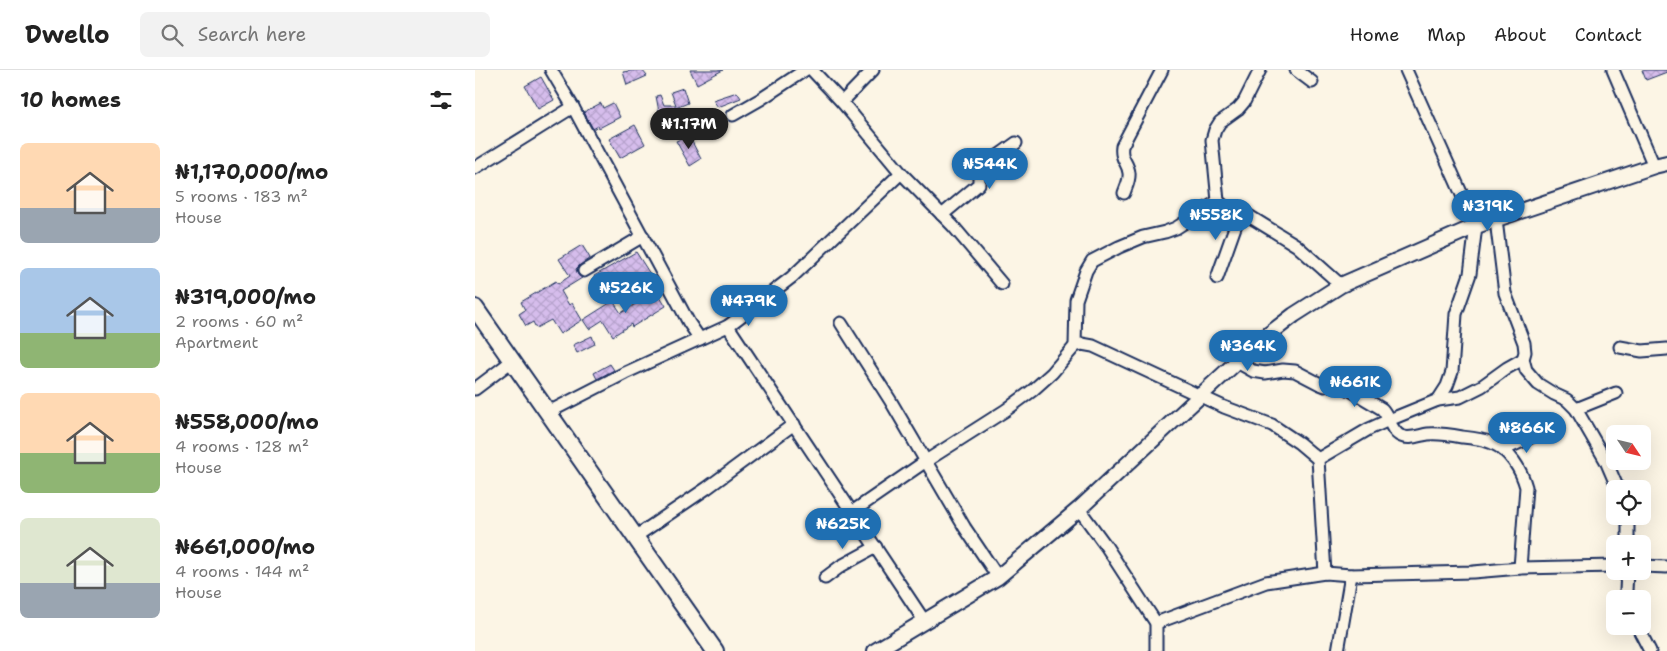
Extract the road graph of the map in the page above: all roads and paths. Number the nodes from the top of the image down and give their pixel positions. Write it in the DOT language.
graph roads {
  1 [pos="551,70"];
  2 [pos="805,70"];
  3 [pos="812,70"];
  4 [pos="873,70"];
  5 [pos="1162,70"];
  6 [pos="1260,70"];
  7 [pos="1296,70"];
  8 [pos="1406,70"];
  9 [pos="1613,70"];
  10 [pos="1312,82"];
  11 [pos="843,102"];
  12 [pos="573,107"];
  13 [pos="733,115"];
  14 [pos="1015,143"];
  15 [pos="1661,165"];
  16 [pos="475,168"];
  17 [pos="901,173"];
  18 [pos="1124,193"];
  19 [pos="1217,201"];
  20 [pos="1240,212"];
  21 [pos="942,215"];
  22 [pos="1495,220"];
  23 [pos="1476,226"];
  24 [pos="643,236"];
  25 [pos="584,271"];
  26 [pos="1217,278"];
  27 [pos="1003,284"];
  28 [pos="1341,286"];
  29 [pos="477,316"];
  30 [pos="841,323"];
  31 [pos="728,326"];
  32 [pos="700,339"];
  33 [pos="1075,346"];
  34 [pos="1620,347"];
  35 [pos="1667,349"];
  36 [pos="1523,360"];
  37 [pos="512,361"];
  38 [pos="1237,362"];
  39 [pos="475,390"];
  40 [pos="1616,393"];
  41 [pos="1200,396"];
  42 [pos="1438,400"];
  43 [pos="1576,409"];
  44 [pos="549,412"];
  45 [pos="1389,420"];
  46 [pos="794,424"];
  47 [pos="1540,433"];
  48 [pos="1503,450"];
  49 [pos="1319,459"];
  50 [pos="927,461"];
  51 [pos="1614,480"];
  52 [pos="1079,510"];
  53 [pos="852,512"];
  54 [pos="635,537"];
  55 [pos="876,547"];
  56 [pos="1606,566"];
  57 [pos="1651,566"];
  58 [pos="1667,567"];
  59 [pos="1520,568"];
  60 [pos="1325,573"];
  61 [pos="1351,575"];
  62 [pos="998,577"];
  63 [pos="825,578"];
  64 [pos="925,622"];
  65 [pos="1156,623"];
  66 [pos="1642,635"];
  67 [pos="715,651"];
  68 [pos="875,651"];
  69 [pos="1157,651"];
  70 [pos="1339,651"];
  71 [pos="1650,651"];
  1 -- 12 [label="street"];
  2 -- 13 [label="street"];
  3 -- 11 [label="street"];
  4 -- 11 [label="street"];
  5 -- 18 [label="street"];
  6 -- 19 [label="street"];
  7 -- 10 [label="street"];
  8 -- 23 [label="street"];
  9 -- 15 [label="street"];
  11 -- 17 [label="street"];
  12 -- 16 [label="street"];
  12 -- 24 [label="street"];
  14 -- 21 [label="street"];
  15 -- 22 [label="street"];
  17 -- 21 [label="street"];
  17 -- 31 [label="street"];
  19 -- 20 [label="street"];
  19 -- 33 [label="street"];
  20 -- 26 [label="street"];
  20 -- 28 [label="street"];
  21 -- 27 [label="street"];
  22 -- 23 [label="street"];
  22 -- 36 [label="street"];
  23 -- 28 [label="street"];
  23 -- 42 [label="street"];
  24 -- 25 [label="street"];
  24 -- 32 [label="street"];
  28 -- 38 [label="street"];
  29 -- 37 [label="main road"];
  30 -- 50 [label="street"];
  31 -- 32 [label="street"];
  31 -- 46 [label="street"];
  32 -- 44 [label="street"];
  33 -- 41 [label="street"];
  33 -- 50 [label="street"];
  34 -- 35 [label="street"];
  36 -- 42 [label="street"];
  36 -- 43 [label="street"];
  37 -- 39 [label="street"];
  37 -- 44 [label="main road"];
  38 -- 41 [label="street"];
  38 -- 45 [label="street"];
  40 -- 43 [label="street"];
  41 -- 49 [label="street"];
  41 -- 52 [label="street"];
  42 -- 45 [label="street"];
  43 -- 51 [label="street"];
  44 -- 54 [label="main road"];
  45 -- 48 [label="street"];
  45 -- 49 [label="street"];
  46 -- 53 [label="street"];
  46 -- 54 [label="street"];
  47 -- 48 [label="street"];
  48 -- 59 [label="street"];
  49 -- 60 [label="street"];
  50 -- 53 [label="street"];
  50 -- 62 [label="street"];
  52 -- 62 [label="street"];
  52 -- 65 [label="street"];
  53 -- 55 [label="street"];
  54 -- 67 [label="main road"];
  55 -- 63 [label="street"];
  55 -- 64 [label="street"];
  56 -- 59 [label="street"];
  57 -- 58 [label="street"];
  59 -- 61 [label="street"];
  60 -- 61 [label="street"];
  60 -- 65 [label="street"];
  61 -- 70 [label="street"];
  62 -- 64 [label="street"];
  64 -- 68 [label="street"];
  65 -- 69 [label="street"];
  66 -- 71 [label="street"];
}
